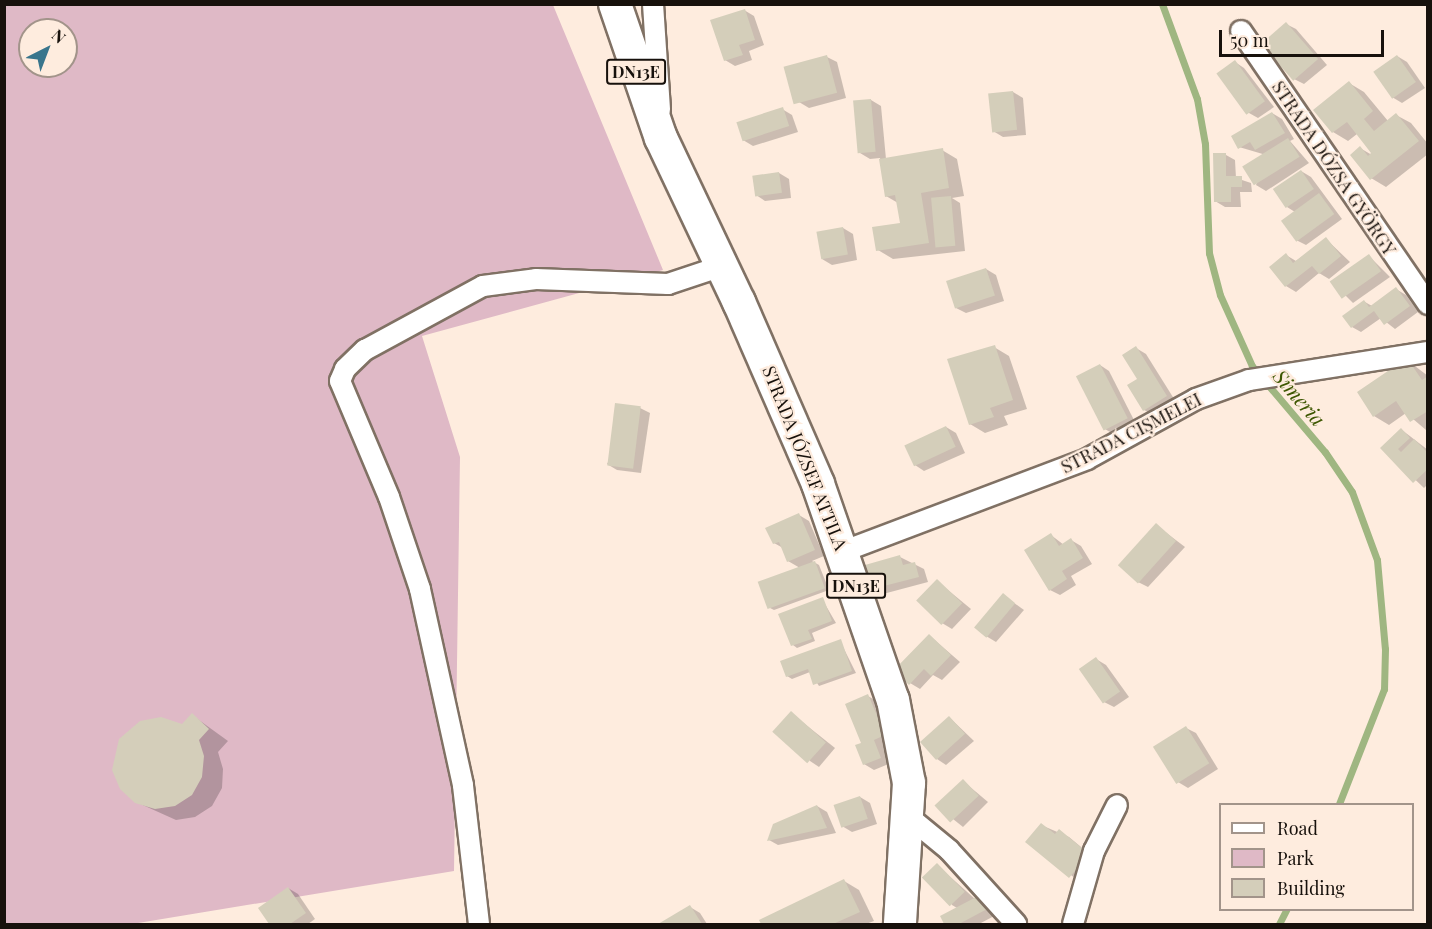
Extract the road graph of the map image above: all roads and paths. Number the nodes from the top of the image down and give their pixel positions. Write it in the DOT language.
graph roads {
  1 [pos="615,4"];
  2 [pos="653,4"];
  3 [pos="1241,31"];
  4 [pos="661,138"];
  5 [pos="722,266"];
  6 [pos="1428,304"];
  7 [pos="1428,352"];
  8 [pos="844,551"];
  9 [pos="1116,805"];
  10 [pos="909,817"];
  11 [pos="479,924"];
  12 [pos="900,924"];
  13 [pos="1016,924"];
  14 [pos="1073,924"];
  1 -- 4 [label="main road, DN13E"];
  2 -- 4 [label="street, STRADA JÓZSEF ATTILA"];
  3 -- 6 [label="street, STRADA DÓZSA GYÖRGY"];
  4 -- 5 [label="main road, STRADA JÓZSEF ATTILA / DN13E"];
  5 -- 8 [label="main road, STRADA JÓZSEF ATTILA / DN13E"];
  5 -- 11 [label="street"];
  7 -- 8 [label="street, STRADA CIȘMELEI"];
  8 -- 10 [label="main road, STRADA JÓZSEF ATTILA / DN13E"];
  9 -- 14 [label="street"];
  10 -- 12 [label="main road, STRADA JÓZSEF ATTILA / DN13E"];
  10 -- 13 [label="street"];
}
